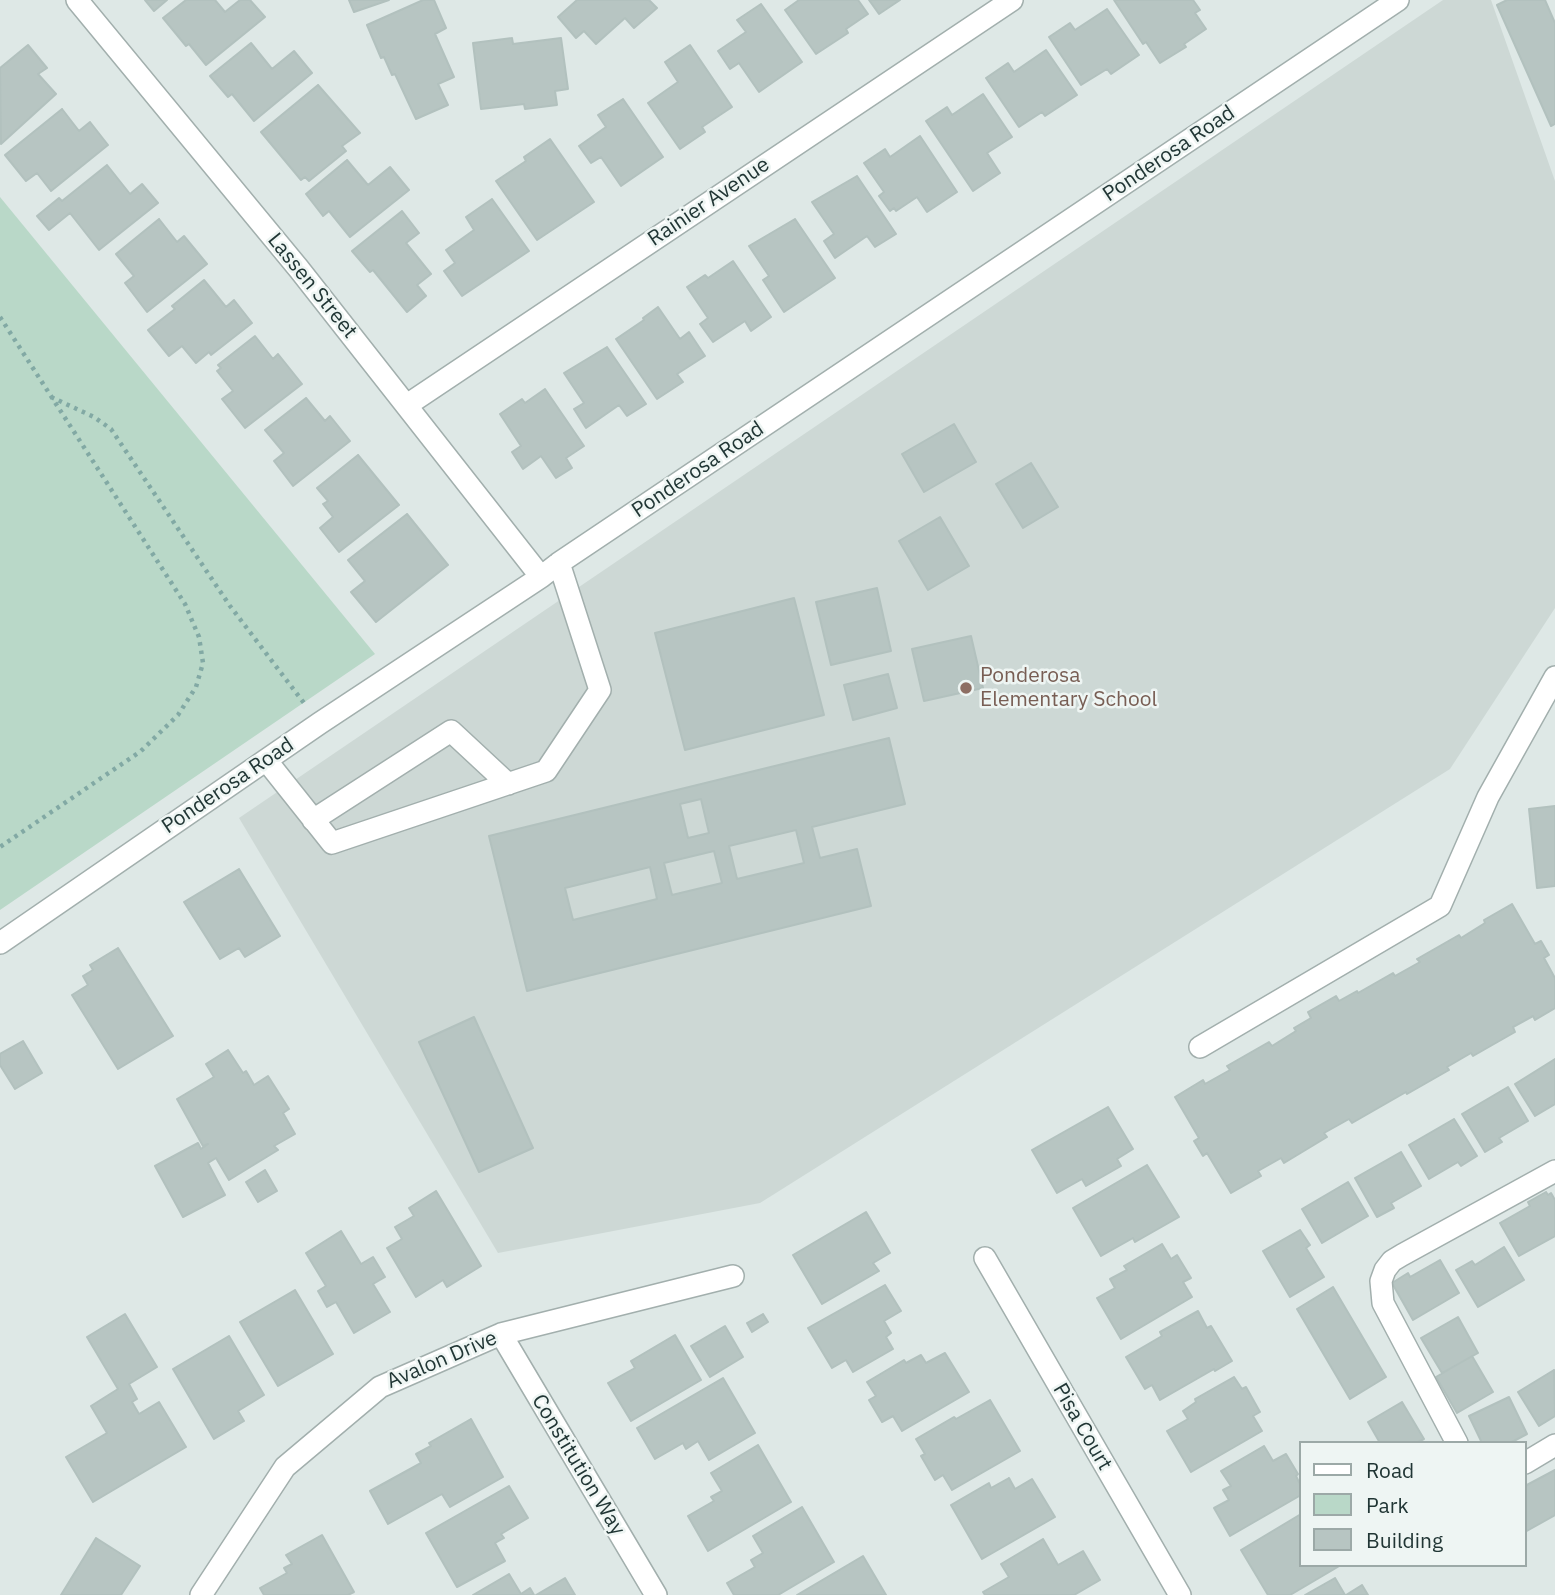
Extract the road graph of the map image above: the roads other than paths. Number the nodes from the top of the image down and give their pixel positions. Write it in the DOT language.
graph roads {
  1 [pos="77,0"];
  2 [pos="1012,0"];
  3 [pos="1398,0"];
  4 [pos="407,405"];
  5 [pos="559,563"];
  6 [pos="541,577"];
  7 [pos="1555,677"];
  8 [pos="266,760"];
  9 [pos="508,784"];
  10 [pos="313,820"];
  11 [pos="0,943"];
  12 [pos="1200,1047"];
  13 [pos="1555,1171"];
  14 [pos="985,1258"];
  15 [pos="733,1276"];
  16 [pos="501,1334"];
  17 [pos="1456,1441"];
  18 [pos="1555,1445"];
  19 [pos="1527,1462"];
  20 [pos="201,1595"];
  21 [pos="656,1595"];
  22 [pos="1180,1595"];
  1 -- 4 [label="street, Lassen Street"];
  2 -- 4 [label="street, Rainier Avenue"];
  3 -- 5 [label="street, Ponderosa Road"];
  4 -- 6 [label="street, Lassen Street"];
  5 -- 6 [label="street, Ponderosa Road"];
  5 -- 9 [label="street"];
  6 -- 8 [label="street, Ponderosa Road"];
  7 -- 12 [label="street"];
  8 -- 10 [label="street"];
  8 -- 11 [label="street, Ponderosa Road"];
  9 -- 10 [label="street"];
  9 -- 10 [label="street"];
  13 -- 17 [label="street"];
  14 -- 22 [label="street, Pisa Court"];
  15 -- 16 [label="street, Avalon Drive"];
  16 -- 20 [label="street, Avalon Drive"];
  16 -- 21 [label="street, Constitution Way"];
  18 -- 19 [label="street"];
}
